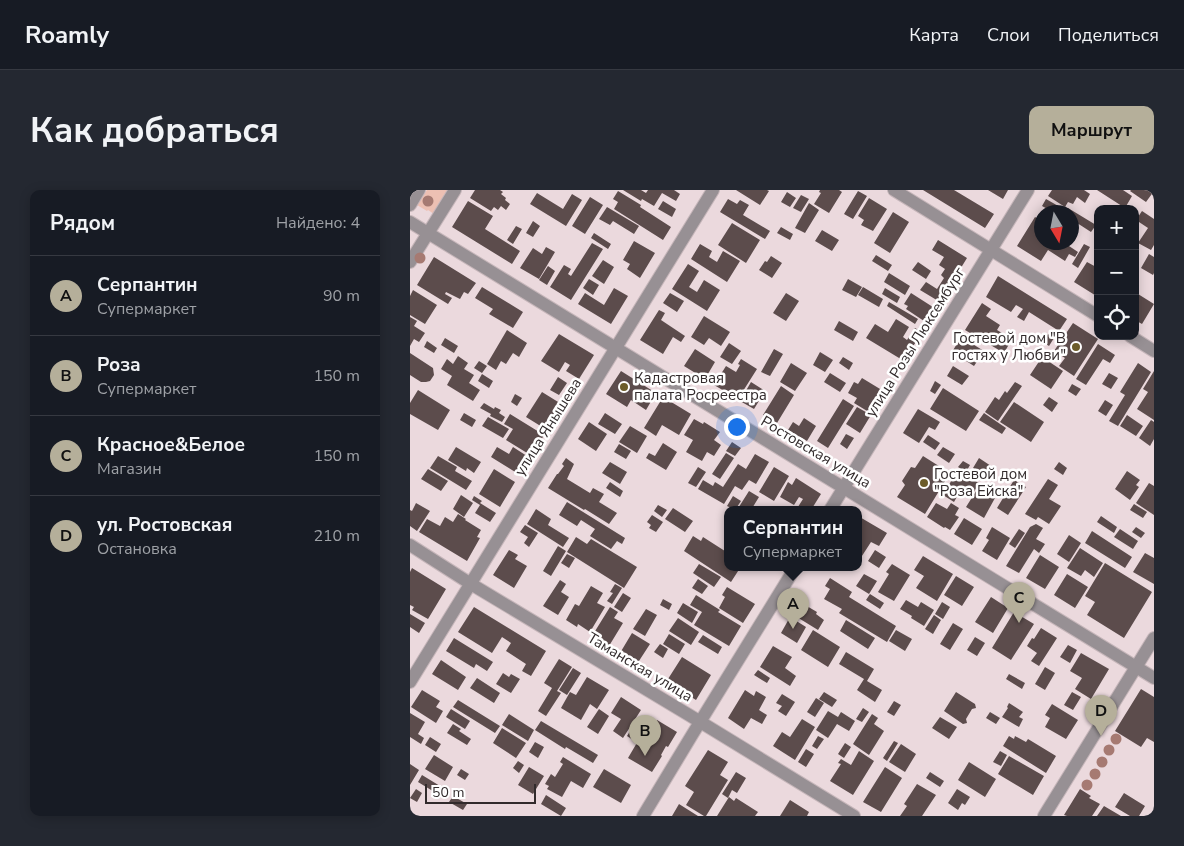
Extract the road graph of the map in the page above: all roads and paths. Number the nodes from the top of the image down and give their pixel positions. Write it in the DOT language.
graph roads {
  1 [pos="419,190"];
  2 [pos="455,190"];
  3 [pos="714,190"];
  4 [pos="894,190"];
  5 [pos="1028,190"];
  6 [pos="410,205"];
  7 [pos="410,222"];
  8 [pos="428,233"];
  9 [pos="991,250"];
  10 [pos="410,262"];
  11 [pos="1094,314"];
  12 [pos="1136,340"];
  13 [pos="616,348"];
  14 [pos="1154,351"];
  15 [pos="844,488"];
  16 [pos="833,506"];
  17 [pos="410,546"];
  18 [pos="793,571"];
  19 [pos="471,584"];
  20 [pos="1154,638"];
  21 [pos="1136,667"];
  22 [pos="1154,678"];
  23 [pos="410,682"];
  24 [pos="700,722"];
  25 [pos="644,816"];
  26 [pos="854,816"];
  27 [pos="1044,816"];
  1 -- 6 [label="street"];
  2 -- 8 [label="street"];
  3 -- 13 [label="street, улица Янышева"];
  4 -- 9 [label="street"];
  5 -- 9 [label="street, улица Розы Люксембург"];
  7 -- 8 [label="street, Ростовская улица"];
  8 -- 10 [label="street"];
  8 -- 13 [label="street, Ростовская улица"];
  9 -- 11 [label="street"];
  9 -- 15 [label="street, улица Розы Люксембург"];
  12 -- 14 [label="street"];
  13 -- 15 [label="street, Ростовская улица"];
  13 -- 19 [label="street, улица Янышева"];
  15 -- 16 [label="street, улица Розы Люксембург"];
  15 -- 21 [label="street, Ростовская улица"];
  17 -- 19 [label="street, Таманская улица"];
  18 -- 24 [label="street"];
  19 -- 23 [label="street, улица Янышева"];
  19 -- 24 [label="street, Таманская улица"];
  20 -- 21 [label="street"];
  21 -- 22 [label="street, Ростовская улица"];
  21 -- 27 [label="street"];
  24 -- 25 [label="street"];
  24 -- 26 [label="street, Таманская улица"];
}
